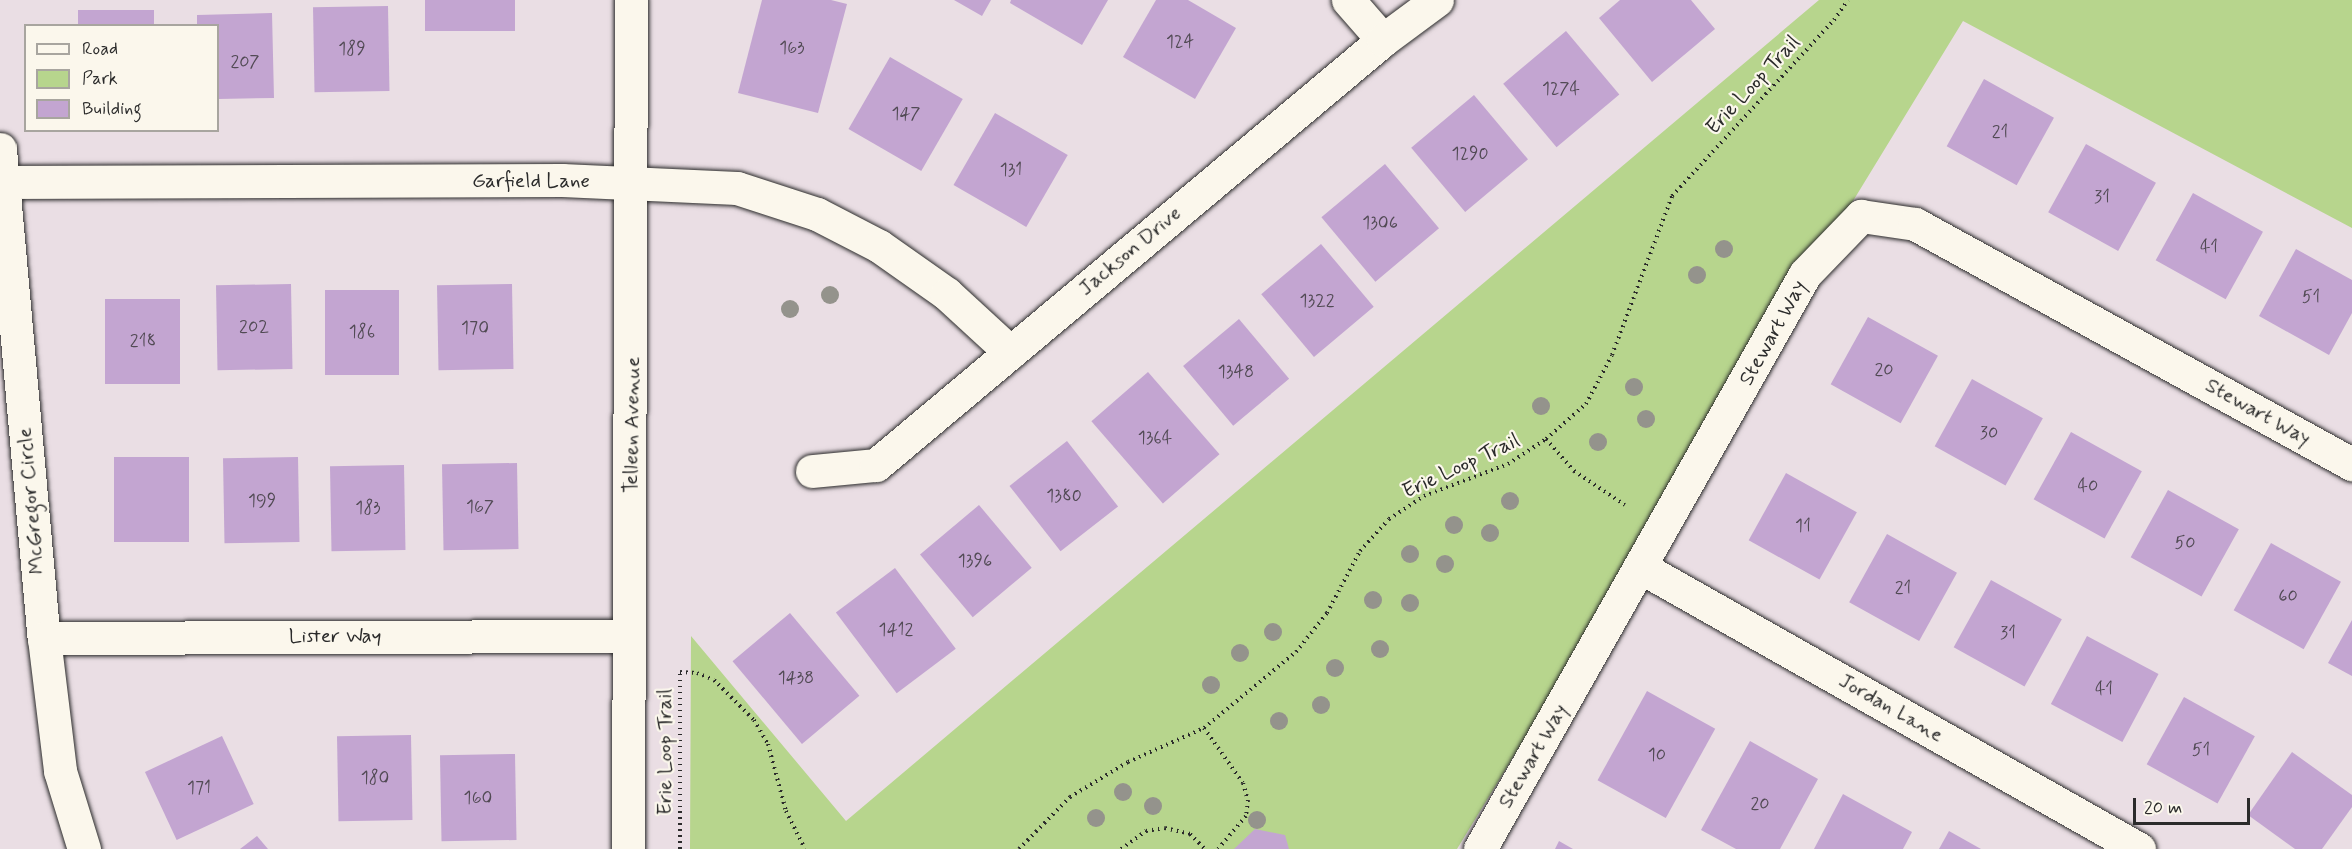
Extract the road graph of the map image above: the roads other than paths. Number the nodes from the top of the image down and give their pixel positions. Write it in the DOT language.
graph roads {
  1 [pos="631,0"];
  2 [pos="1348,0"];
  3 [pos="1437,0"];
  4 [pos="1383,40"];
  5 [pos="0,149"];
  6 [pos="3,182"];
  7 [pos="633,182"];
  8 [pos="1010,352"];
  9 [pos="2352,464"];
  10 [pos="812,471"];
  11 [pos="1642,568"];
  12 [pos="627,636"];
  13 [pos="44,638"];
  14 [pos="84,849"];
  15 [pos="628,849"];
  16 [pos="1480,849"];
  17 [pos="2139,849"];
  1 -- 7 [label="street, Telleen Avenue"];
  2 -- 4 [label="street"];
  3 -- 4 [label="street, Jackson Drive"];
  4 -- 8 [label="street, Jackson Drive"];
  5 -- 6 [label="street, McGregor Circle"];
  6 -- 7 [label="street, Garfield Lane"];
  6 -- 13 [label="street, McGregor Circle"];
  7 -- 8 [label="street, Garfield Lane"];
  7 -- 12 [label="street, Telleen Avenue"];
  8 -- 10 [label="street, Jackson Drive"];
  9 -- 11 [label="street, Stewart Way"];
  11 -- 16 [label="street, Stewart Way"];
  11 -- 17 [label="street, Jordan Lane"];
  12 -- 13 [label="street, Lister Way"];
  12 -- 15 [label="street, Telleen Avenue"];
  13 -- 14 [label="street, McGregor Circle"];
}
